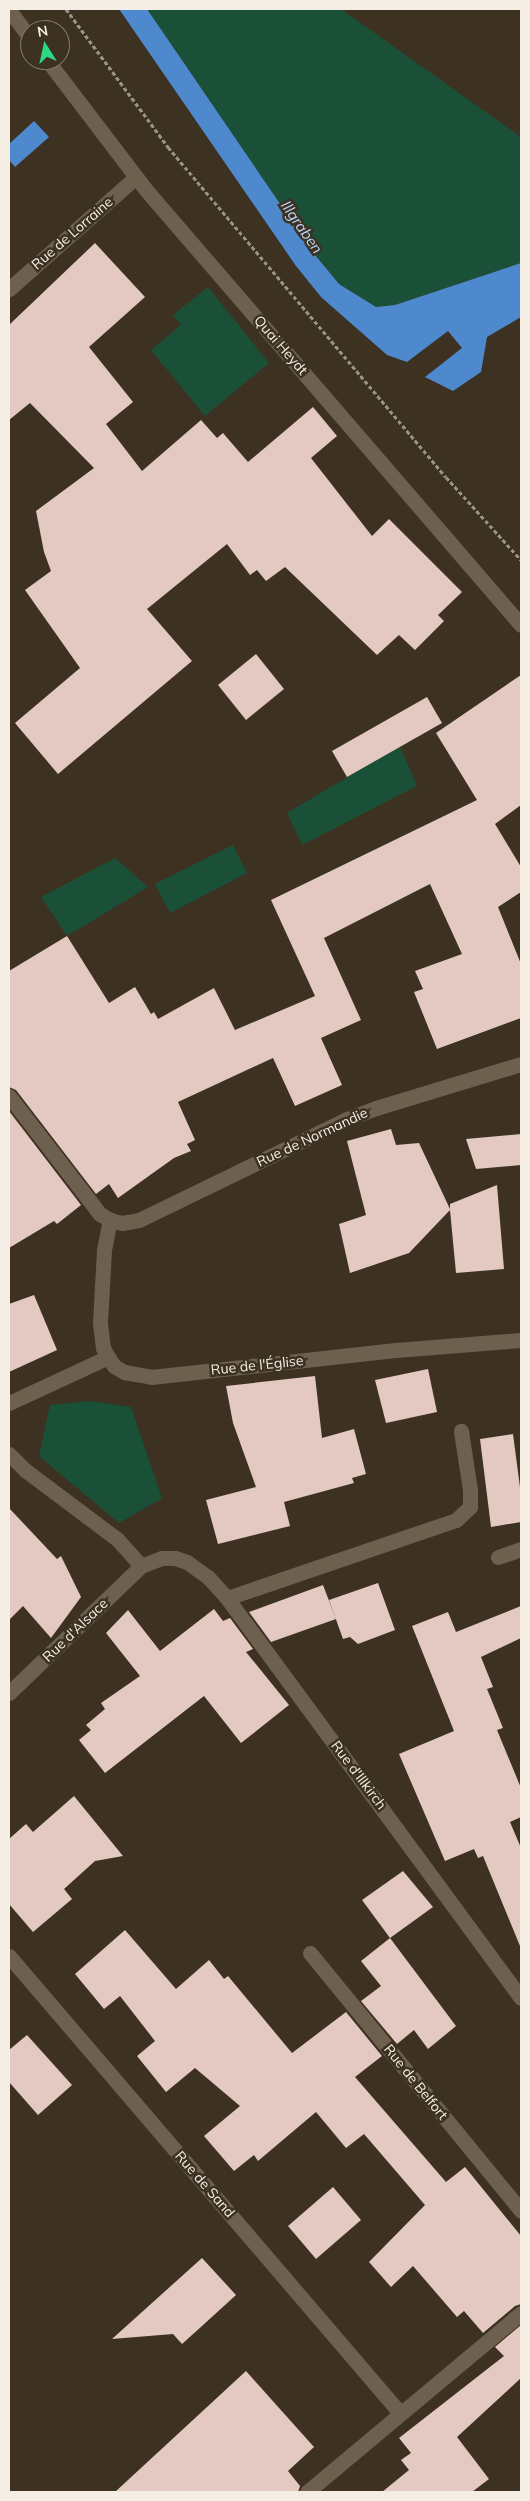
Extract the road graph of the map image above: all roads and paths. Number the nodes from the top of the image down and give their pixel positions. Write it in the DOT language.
graph roads {
  1 [pos="66,9"];
  2 [pos="9,10"];
  3 [pos="20,25"];
  4 [pos="55,70"];
  5 [pos="136,177"];
  6 [pos="9,289"];
  7 [pos="521,560"];
  8 [pos="521,625"];
  9 [pos="521,1064"];
  10 [pos="9,1096"];
  11 [pos="110,1220"];
  12 [pos="521,1340"];
  13 [pos="108,1357"];
  14 [pos="9,1404"];
  15 [pos="461,1430"];
  16 [pos="9,1454"];
  17 [pos="521,1549"];
  18 [pos="498,1557"];
  19 [pos="187,1562"];
  20 [pos="141,1566"];
  21 [pos="227,1598"];
  22 [pos="9,1693"];
  23 [pos="310,1953"];
  24 [pos="9,1956"];
  25 [pos="521,1998"];
  26 [pos="521,2211"];
  27 [pos="521,2313"];
  28 [pos="400,2413"];
  29 [pos="307,2492"];
  1 -- 7 [label="path"];
  2 -- 3 [label="street"];
  4 -- 5 [label="street, Quai Heydt"];
  5 -- 6 [label="street, Rue de Lorraine"];
  5 -- 8 [label="street, Quai Heydt"];
  9 -- 11 [label="street, Rue de Normandie"];
  10 -- 11 [label="street"];
  11 -- 13 [label="street"];
  12 -- 13 [label="street, Rue de l'Église"];
  13 -- 14 [label="street"];
  15 -- 21 [label="street"];
  16 -- 20 [label="street"];
  17 -- 18 [label="street"];
  19 -- 20 [label="street, Rue d'Alsace"];
  19 -- 21 [label="street, Rue d'Illkirch"];
  20 -- 22 [label="street, Rue d'Alsace"];
  21 -- 25 [label="street, Rue d'Illkirch"];
  23 -- 26 [label="street, Rue de Belfort"];
  24 -- 28 [label="street, Rue de Sand"];
  27 -- 28 [label="street"];
  28 -- 29 [label="street"];
}
